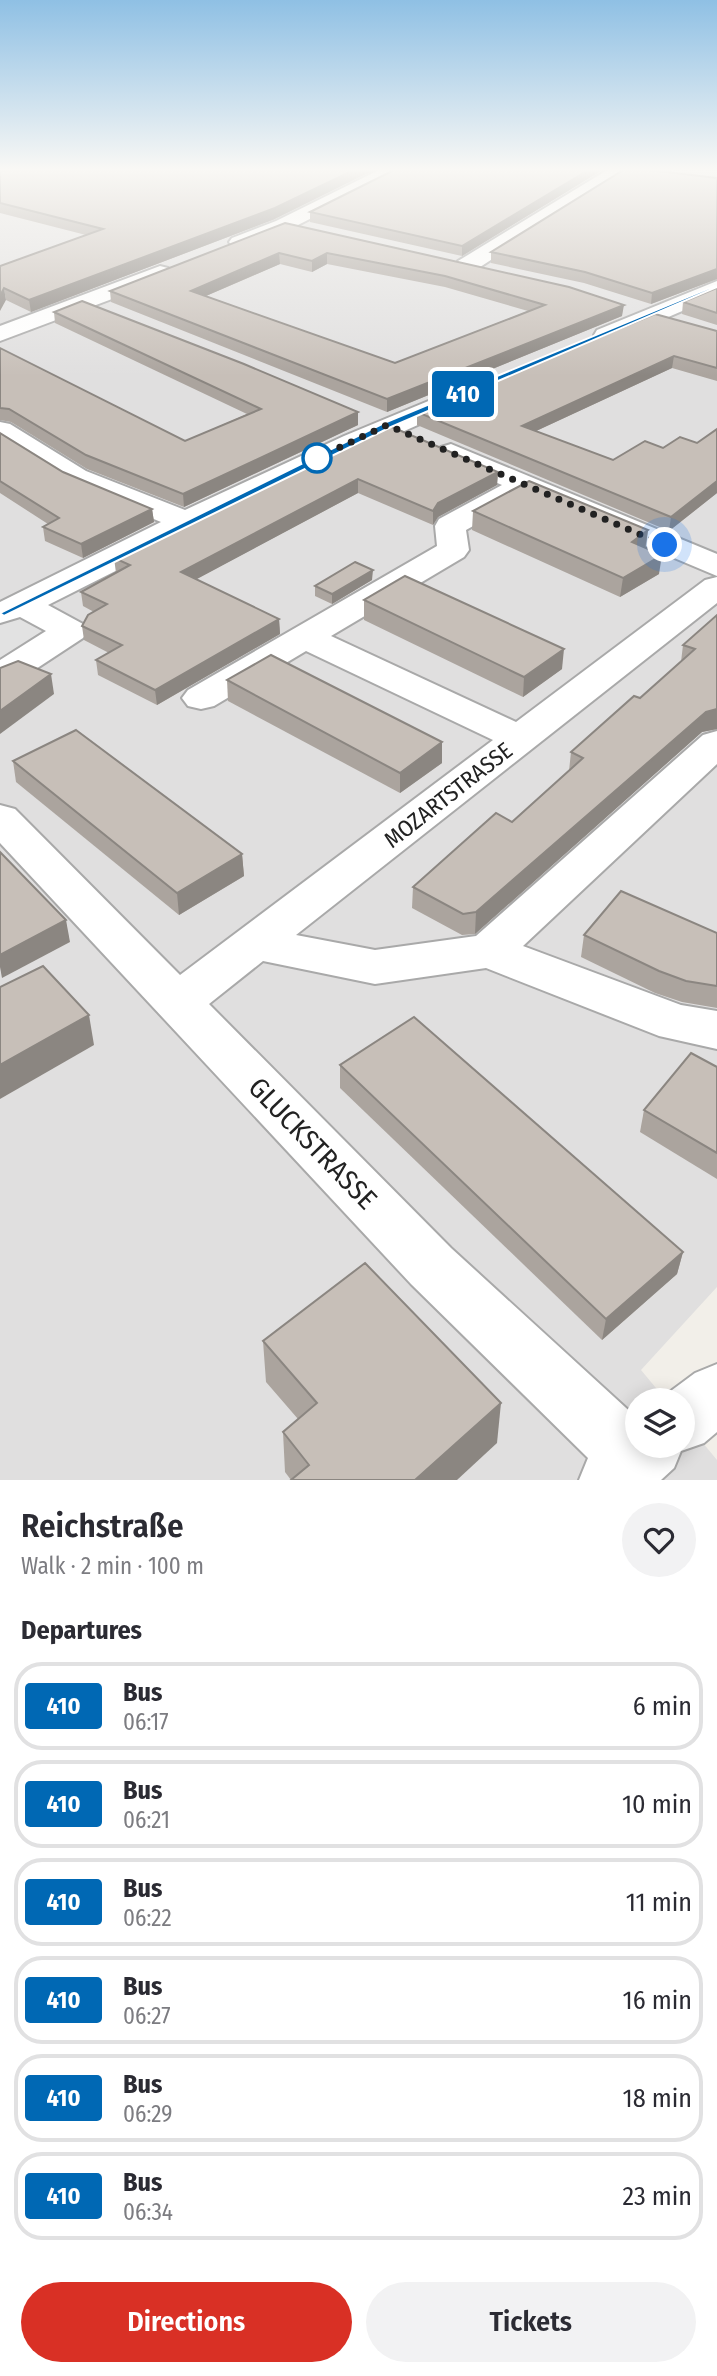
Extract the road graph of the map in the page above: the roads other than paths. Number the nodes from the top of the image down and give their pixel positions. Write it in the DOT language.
graph roads {
  1 [pos="250,238"];
  2 [pos="513,238"];
  3 [pos="221,249"];
  4 [pos="440,260"];
  5 [pos="183,263"];
  6 [pos="466,266"];
  7 [pos="494,272"];
  8 [pos="717,288"];
  9 [pos="83,302"];
  10 [pos="615,303"];
  11 [pos="120,317"];
  12 [pos="667,319"];
  13 [pos="0,334"];
  14 [pos="578,347"];
  15 [pos="489,383"];
  16 [pos="351,410"];
  17 [pos="387,425"];
  18 [pos="0,430"];
  19 [pos="523,485"];
  20 [pos="185,521"];
  21 [pos="717,534"];
  22 [pos="703,561"];
  23 [pos="717,587"];
  24 [pos="11,609"];
  25 [pos="305,637"];
  26 [pos="0,676"];
  27 [pos="201,698"];
  28 [pos="521,739"];
  29 [pos="717,743"];
  30 [pos="0,818"];
  31 [pos="254,943"];
  32 [pos="489,951"];
  33 [pos="178,1002"];
  34 [pos="717,1030"];
  35 [pos="717,1394"];
  36 [pos="695,1411"];
  37 [pos="633,1461"];
  1 -- 3 [label="street"];
  2 -- 6 [label="street"];
  4 -- 6 [label="street"];
  5 -- 9 [label="street"];
  6 -- 7 [label="street"];
  8 -- 12 [label="street"];
  9 -- 11 [label="street"];
  9 -- 13 [label="street"];
  10 -- 12 [label="street"];
  12 -- 14 [label="street"];
  15 -- 17 [label="street"];
  16 -- 17 [label="street"];
  17 -- 19 [label="street"];
  17 -- 20 [label="street"];
  18 -- 20 [label="street"];
  19 -- 22 [label="street"];
  19 -- 25 [label="street"];
  20 -- 24 [label="street"];
  21 -- 22 [label="street"];
  23 -- 28 [label="street, MOZARTSTRASSE"];
  24 -- 26 [label="street"];
  25 -- 27 [label="street"];
  25 -- 28 [label="street"];
  28 -- 31 [label="street, MOZARTSTRASSE"];
  29 -- 32 [label="street"];
  30 -- 33 [label="street, GLUCKSTRASSE"];
  31 -- 32 [label="street"];
  31 -- 33 [label="street, MOZARTSTRASSE"];
  32 -- 34 [label="street"];
  33 -- 37 [label="street, GLUCKSTRASSE"];
  35 -- 36 [label="street"];
}
